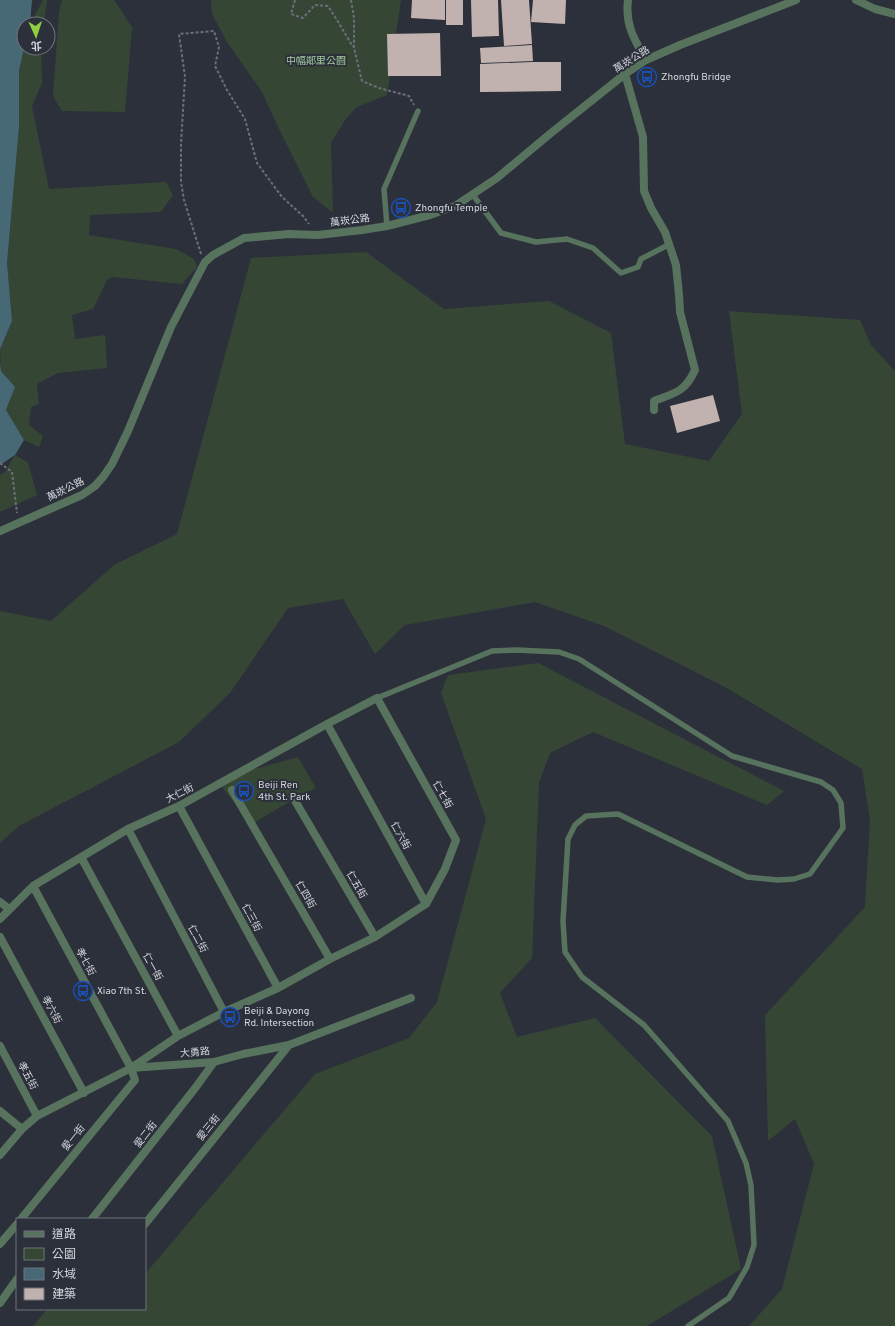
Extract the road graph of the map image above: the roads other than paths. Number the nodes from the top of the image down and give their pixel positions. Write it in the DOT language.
graph roads {
  1 [pos="796,0"];
  2 [pos="856,0"];
  3 [pos="627,1"];
  4 [pos="895,14"];
  5 [pos="646,60"];
  6 [pos="625,74"];
  7 [pos="418,111"];
  8 [pos="473,195"];
  9 [pos="387,226"];
  10 [pos="670,244"];
  11 [pos="654,410"];
  12 [pos="0,531"];
  13 [pos="377,698"];
  14 [pos="327,724"];
  15 [pos="232,790"];
  16 [pos="294,799"];
  17 [pos="179,806"];
  18 [pos="128,829"];
  19 [pos="81,857"];
  20 [pos="33,886"];
  21 [pos="0,902"];
  22 [pos="426,904"];
  23 [pos="9,909"];
  24 [pos="0,919"];
  25 [pos="0,937"];
  26 [pos="375,937"];
  27 [pos="330,959"];
  28 [pos="278,988"];
  29 [pos="411,998"];
  30 [pos="224,1012"];
  31 [pos="178,1036"];
  32 [pos="289,1045"];
  33 [pos="0,1046"];
  34 [pos="214,1062"];
  35 [pos="131,1068"];
  36 [pos="84,1093"];
  37 [pos="0,1111"];
  38 [pos="37,1116"];
  39 [pos="22,1129"];
  40 [pos="0,1155"];
  41 [pos="22,1218"];
  42 [pos="93,1218"];
  43 [pos="146,1223"];
  44 [pos="16,1225"];
  45 [pos="0,1244"];
  46 [pos="16,1280"];
  47 [pos="0,1303"];
  48 [pos="688,1326"];
  1 -- 5 [label="street, 萬崁公路"];
  2 -- 4 [label="street"];
  3 -- 5 [label="street"];
  5 -- 6 [label="street, 萬崁公路"];
  6 -- 8 [label="street, 萬崁公路"];
  6 -- 10 [label="street"];
  7 -- 9 [label="lane"];
  8 -- 9 [label="street, 萬崁公路"];
  8 -- 10 [label="lane"];
  9 -- 12 [label="street, 萬崁公路"];
  10 -- 11 [label="street"];
  13 -- 14 [label="street, 大仁街"];
  13 -- 22 [label="street, 仁七街"];
  13 -- 48 [label="lane"];
  14 -- 17 [label="street, 大仁街"];
  14 -- 22 [label="street, 仁六街"];
  15 -- 27 [label="street, 仁四街"];
  16 -- 26 [label="street, 仁五街"];
  17 -- 18 [label="street, 大仁街"];
  17 -- 28 [label="street, 仁三街"];
  18 -- 19 [label="street, 大仁街"];
  18 -- 30 [label="street, 仁二街"];
  19 -- 20 [label="street, 大仁街"];
  19 -- 31 [label="street, 仁一街"];
  20 -- 23 [label="street, 大仁街"];
  20 -- 35 [label="street, 孝七街"];
  21 -- 23 [label="street"];
  22 -- 26 [label="street"];
  23 -- 24 [label="street, 大仁街"];
  25 -- 36 [label="street, 孝六街"];
  26 -- 27 [label="street"];
  27 -- 28 [label="street"];
  28 -- 30 [label="street"];
  29 -- 32 [label="street, 大勇路"];
  30 -- 31 [label="street"];
  31 -- 35 [label="street"];
  32 -- 34 [label="street, 大勇路"];
  32 -- 43 [label="street, 愛三街"];
  33 -- 38 [label="street, 孝五街"];
  34 -- 35 [label="street, 大勇路"];
  34 -- 42 [label="street, 愛二街"];
  35 -- 36 [label="street, 大勇路"];
  35 -- 41 [label="street, 愛一街"];
  36 -- 38 [label="street, 大勇路"];
  37 -- 39 [label="street"];
  38 -- 39 [label="street, 大勇路"];
  39 -- 40 [label="street, 大勇路"];
  44 -- 45 [label="street"];
  46 -- 47 [label="street"];
}
